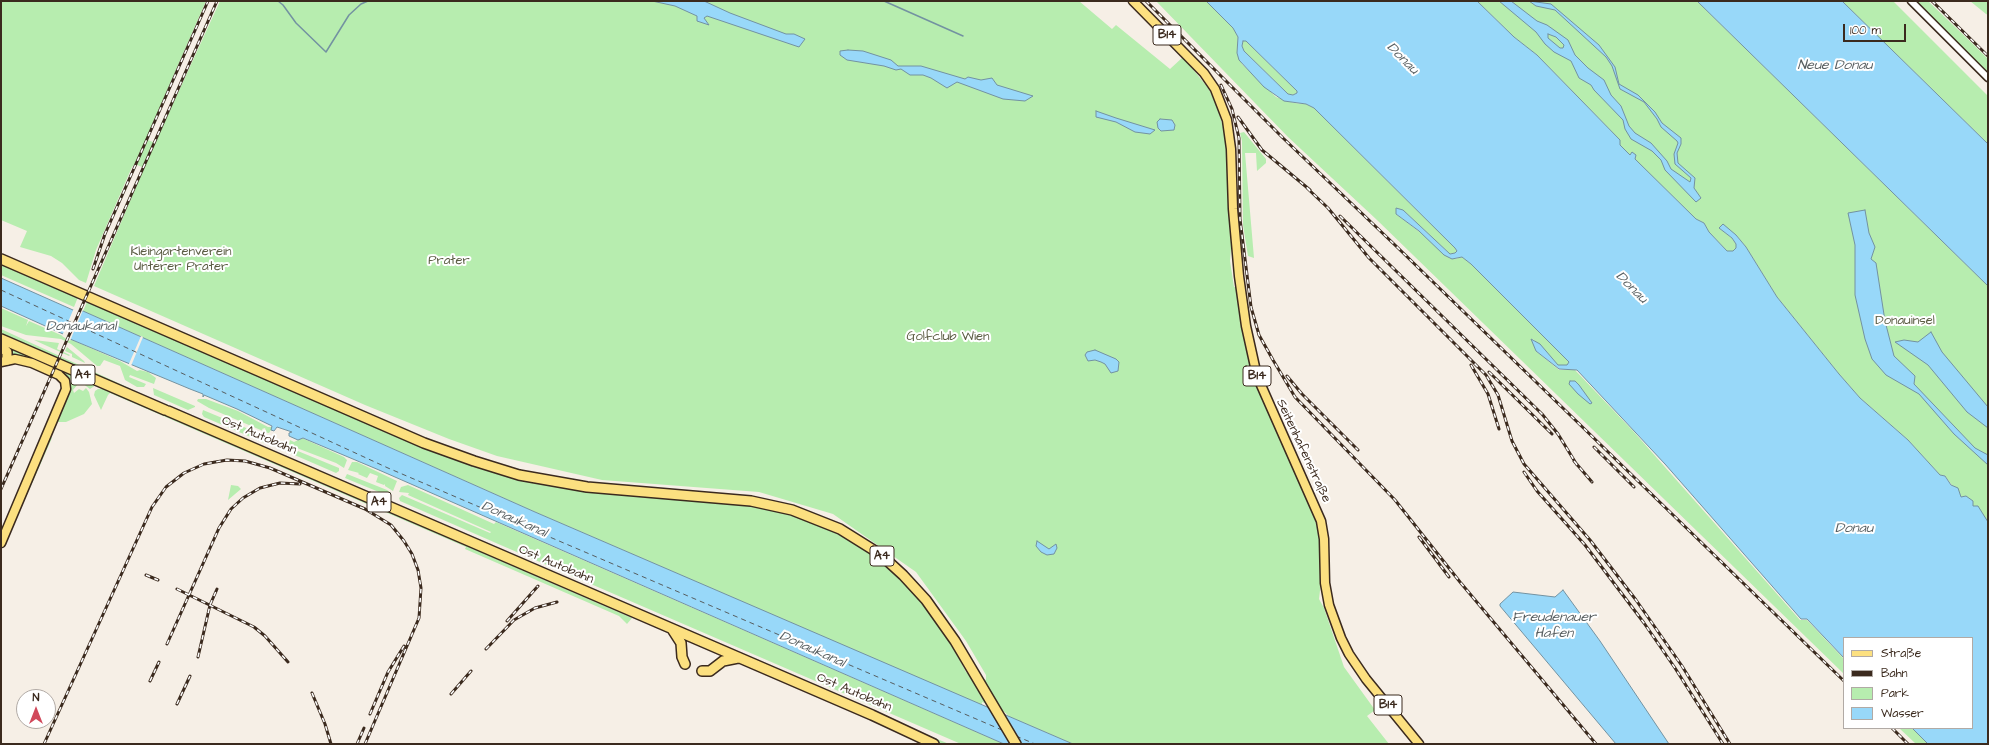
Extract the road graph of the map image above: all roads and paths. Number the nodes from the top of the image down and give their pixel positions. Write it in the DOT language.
graph roads {
  1 [pos="1134,1"];
  2 [pos="1911,1"];
  3 [pos="1988,78"];
  4 [pos="1,259"];
  5 [pos="1,339"];
  6 [pos="1,347"];
  7 [pos="4,361"];
  8 [pos="1,543"];
  9 [pos="672,629"];
  10 [pos="739,658"];
  11 [pos="685,664"];
  12 [pos="702,671"];
  13 [pos="934,744"];
  14 [pos="1016,744"];
  15 [pos="1419,744"];
  1 -- 15 [label="main road, Seitenhafenstraße / B14"];
  2 -- 3 [label="street"];
  4 -- 14 [label="highway, A4"];
  5 -- 9 [label="highway, Ost Autobahn / A4"];
  6 -- 7 [label="highway"];
  7 -- 8 [label="main road"];
  9 -- 10 [label="highway, Ost Autobahn / A4"];
  9 -- 11 [label="highway"];
  10 -- 12 [label="highway"];
  10 -- 13 [label="highway, Ost Autobahn / A4"];
}
